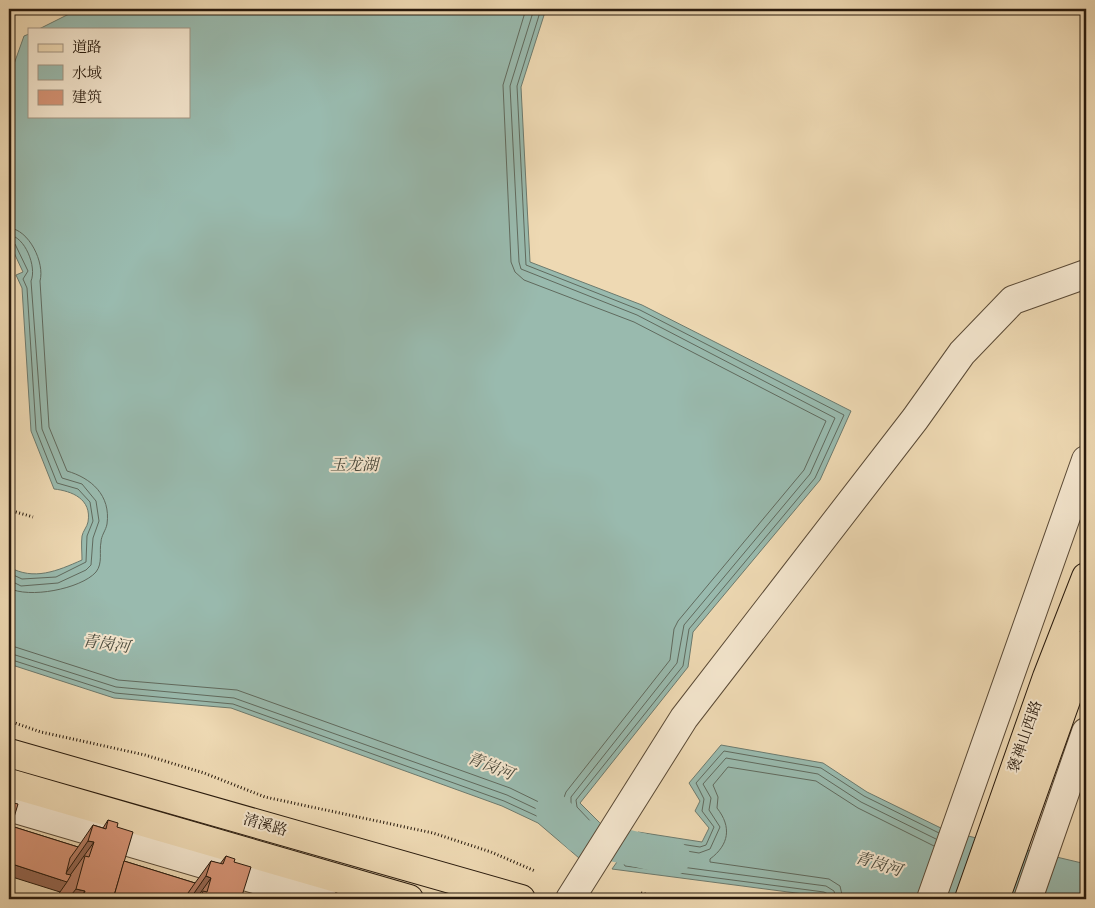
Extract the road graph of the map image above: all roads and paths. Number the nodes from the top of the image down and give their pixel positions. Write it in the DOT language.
graph roads {
  1 [pos="1086,274"];
  2 [pos="1086,460"];
  3 [pos="9,510"];
  4 [pos="33,517"];
  5 [pos="1086,576"];
  6 [pos="1086,644"];
  7 [pos="9,721"];
  8 [pos="1086,732"];
  9 [pos="9,753"];
  10 [pos="9,783"];
  11 [pos="9,807"];
  12 [pos="1007,829"];
  13 [pos="414,869"];
  14 [pos="535,871"];
  15 [pos="641,893"];
  16 [pos="323,899"];
  17 [pos="406,899"];
  18 [pos="521,899"];
  19 [pos="570,899"];
  20 [pos="666,899"];
  21 [pos="931,899"];
  22 [pos="969,899"];
  23 [pos="995,899"];
  24 [pos="1028,899"];
  1 -- 19 [label="street"];
  2 -- 21 [label="street"];
  3 -- 4 [label="path"];
  5 -- 12 [label="main road, 褒禅山西路"];
  6 -- 12 [label="main road, 褒禅山西路"];
  7 -- 14 [label="path"];
  8 -- 24 [label="street"];
  9 -- 13 [label="main road, 清溪路"];
  10 -- 17 [label="main road, 清溪路"];
  11 -- 16 [label="street"];
  12 -- 22 [label="main road, 褒禅山西路"];
  12 -- 23 [label="main road, 褒禅山西路"];
  13 -- 17 [label="street"];
  13 -- 18 [label="main road, 清溪路"];
  15 -- 20 [label="path"];
}
